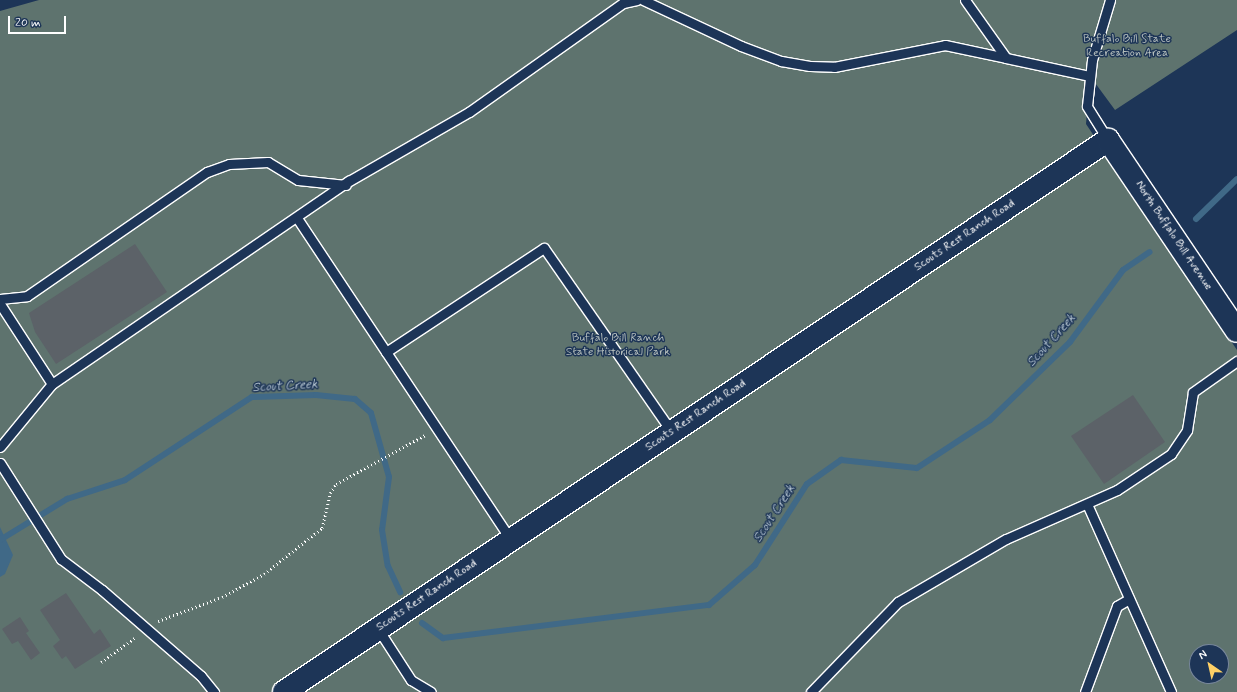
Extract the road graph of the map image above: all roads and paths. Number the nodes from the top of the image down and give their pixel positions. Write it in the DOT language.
graph roads {
  1 [pos="637,0"];
  2 [pos="643,0"];
  3 [pos="966,0"];
  4 [pos="1110,0"];
  5 [pos="1006,58"];
  6 [pos="1090,76"];
  7 [pos="1108,140"];
  8 [pos="346,185"];
  9 [pos="297,218"];
  10 [pos="0,299"];
  11 [pos="0,304"];
  12 [pos="1237,331"];
  13 [pos="386,352"];
  14 [pos="1237,361"];
  15 [pos="52,384"];
  16 [pos="437,429"];
  17 [pos="672,432"];
  18 [pos="0,447"];
  19 [pos="0,463"];
  20 [pos="1087,504"];
  21 [pos="511,540"];
  22 [pos="1130,599"];
  23 [pos="147,629"];
  24 [pos="378,629"];
  25 [pos="100,662"];
  26 [pos="214,692"];
  27 [pos="284,692"];
  28 [pos="431,692"];
  29 [pos="811,692"];
  30 [pos="1085,692"];
  31 [pos="1171,692"];
  1 -- 8 [label="lane"];
  2 -- 5 [label="lane"];
  3 -- 5 [label="lane"];
  4 -- 6 [label="lane"];
  5 -- 6 [label="lane"];
  6 -- 7 [label="lane"];
  7 -- 12 [label="street, North Buffalo Bill Avenue"];
  7 -- 17 [label="street, Scouts Rest Ranch Road"];
  8 -- 9 [label="lane"];
  8 -- 10 [label="lane"];
  9 -- 13 [label="lane"];
  9 -- 15 [label="lane"];
  11 -- 15 [label="lane"];
  13 -- 16 [label="lane"];
  13 -- 17 [label="lane"];
  14 -- 20 [label="lane"];
  15 -- 18 [label="lane"];
  16 -- 21 [label="lane"];
  16 -- 23 [label="path"];
  17 -- 21 [label="street, Scouts Rest Ranch Road"];
  19 -- 23 [label="lane"];
  20 -- 22 [label="lane"];
  20 -- 29 [label="lane"];
  21 -- 24 [label="street, Scouts Rest Ranch Road"];
  22 -- 30 [label="lane"];
  22 -- 31 [label="lane"];
  23 -- 25 [label="path"];
  23 -- 26 [label="lane"];
  24 -- 27 [label="street, Scouts Rest Ranch Road"];
  24 -- 28 [label="lane"];
}
